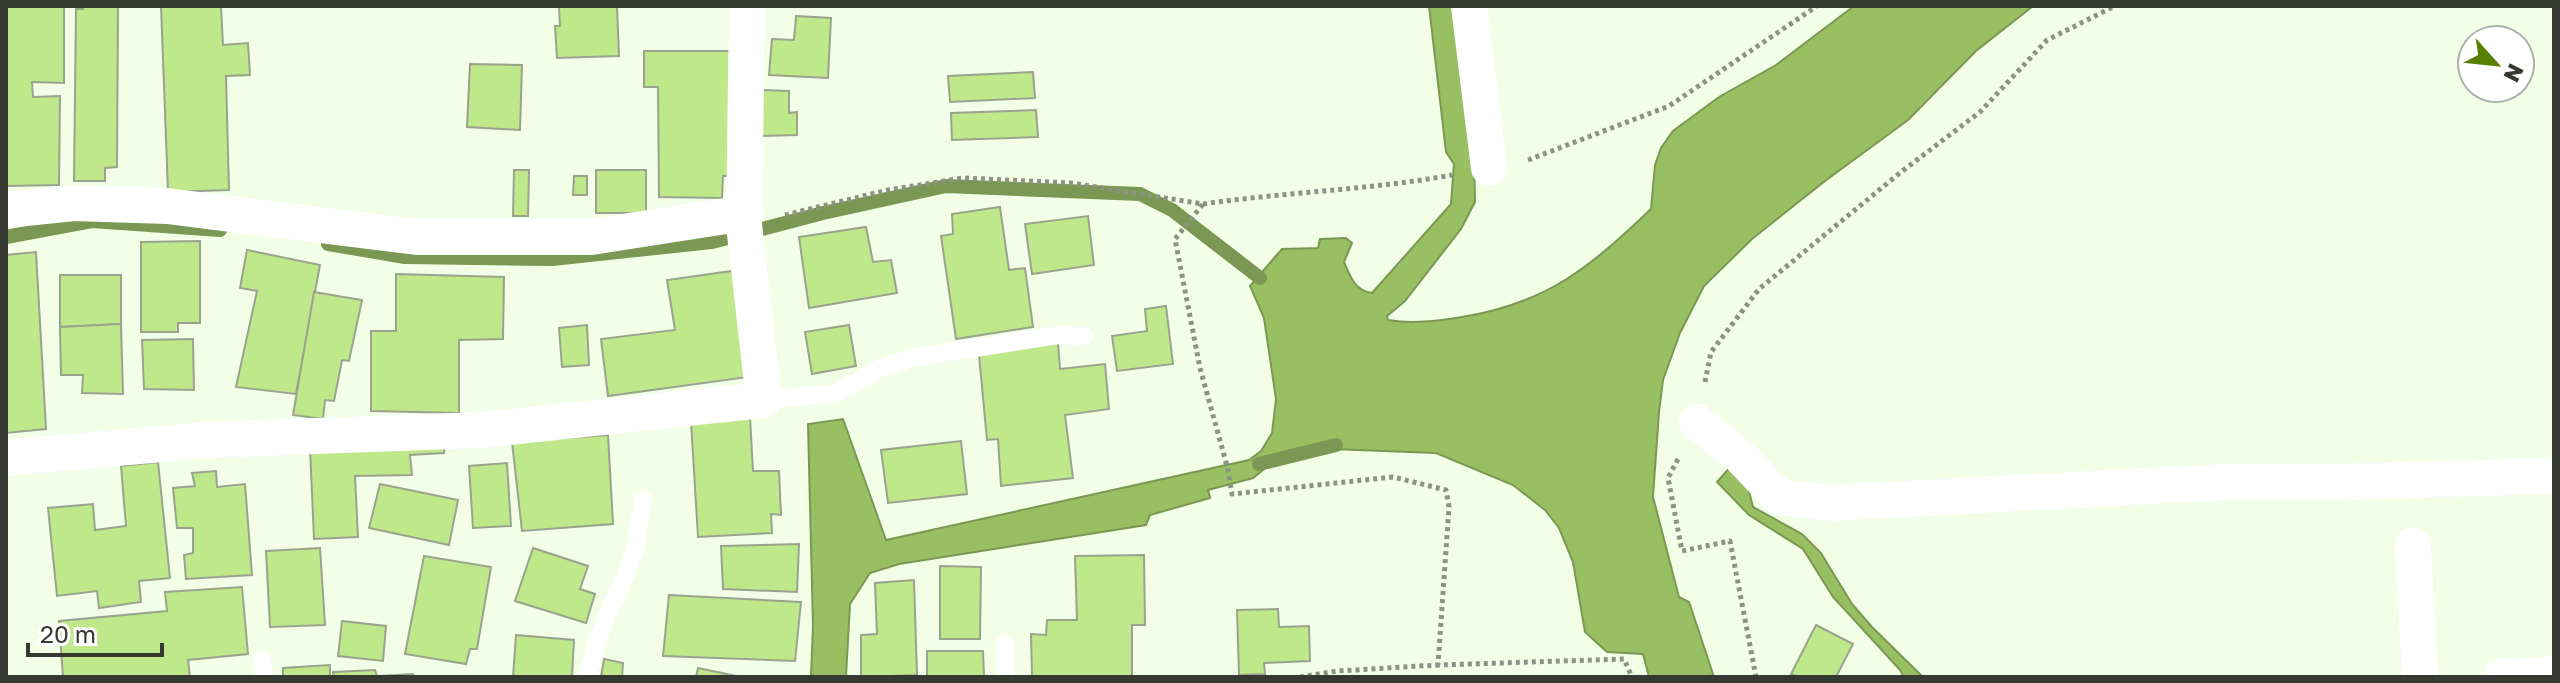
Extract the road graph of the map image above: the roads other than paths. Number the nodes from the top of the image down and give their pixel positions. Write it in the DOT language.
graph roads {
  1 [pos="747,6"];
  2 [pos="1469,6"];
  3 [pos="1489,168"];
  4 [pos="6,210"];
  5 [pos="744,219"];
  6 [pos="1084,336"];
  7 [pos="764,400"];
  8 [pos="1697,422"];
  9 [pos="6,458"];
  10 [pos="2554,476"];
  11 [pos="643,500"];
  12 [pos="2413,546"];
  13 [pos="1005,644"];
  14 [pos="2554,674"];
  15 [pos="587,677"];
  16 [pos="1005,677"];
  17 [pos="2420,677"];
  18 [pos="2501,677"];
  1 -- 5 [label="street"];
  2 -- 3 [label="street"];
  4 -- 5 [label="street"];
  5 -- 7 [label="street"];
  6 -- 7 [label="lane"];
  7 -- 9 [label="street"];
  8 -- 10 [label="street"];
  11 -- 15 [label="lane"];
  12 -- 17 [label="street"];
  13 -- 16 [label="lane"];
  14 -- 18 [label="street"];
}
